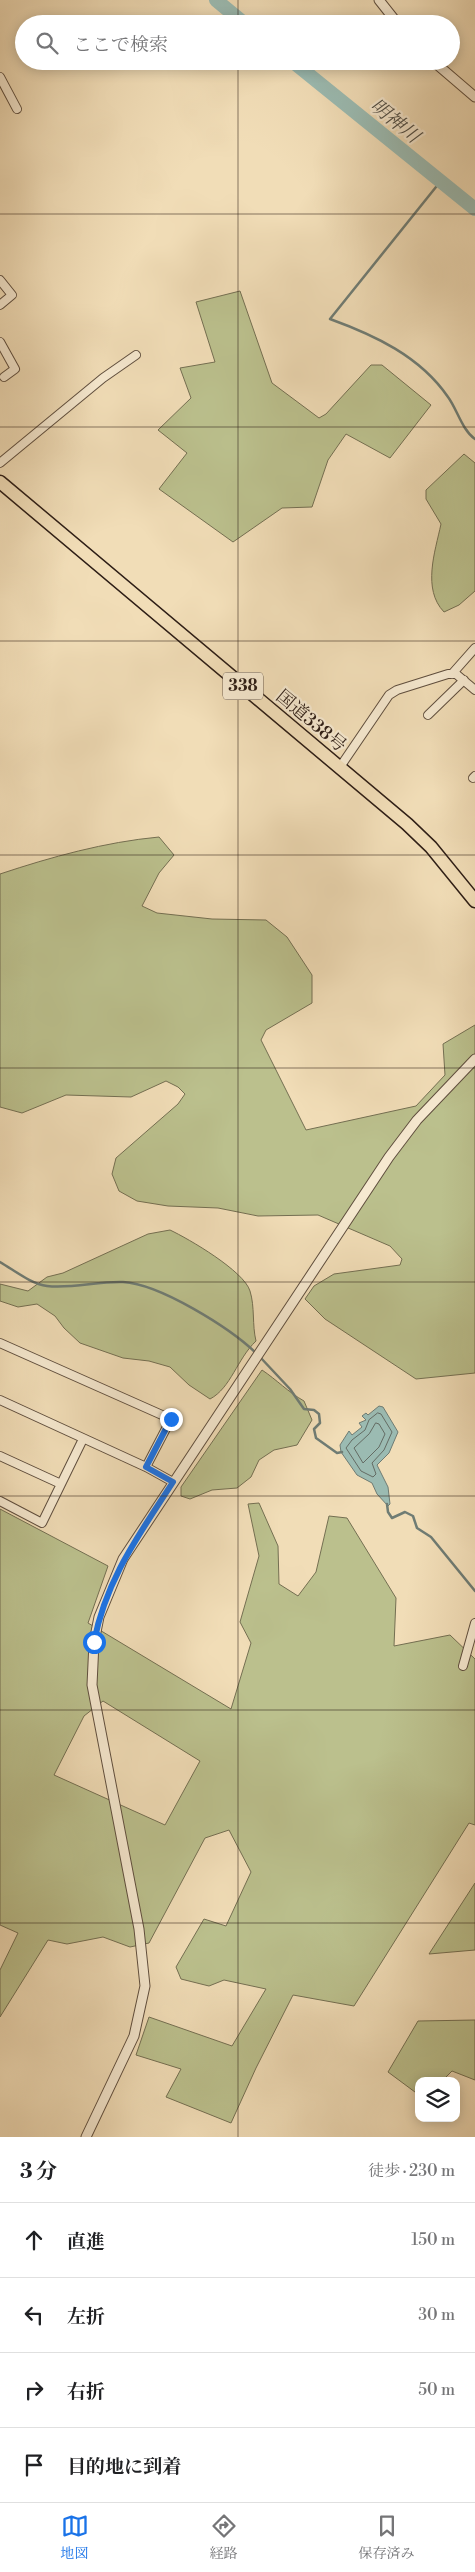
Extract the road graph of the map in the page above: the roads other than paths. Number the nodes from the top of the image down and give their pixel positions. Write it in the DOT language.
graph roads {
  1 [pos="379,0"];
  2 [pos="391,15"];
  3 [pos="444,70"];
  4 [pos="0,77"];
  5 [pos="475,97"];
  6 [pos="16,109"];
  7 [pos="0,280"];
  8 [pos="0,305"];
  9 [pos="0,342"];
  10 [pos="136,355"];
  11 [pos="4,377"];
  12 [pos="0,463"];
  13 [pos="0,482"];
  14 [pos="475,648"];
  15 [pos="452,674"];
  16 [pos="464,680"];
  17 [pos="475,690"];
  18 [pos="428,714"];
  19 [pos="340,767"];
  20 [pos="475,901"];
  21 [pos="475,1059"];
  22 [pos="0,1343"];
  23 [pos="0,1400"];
  24 [pos="83,1439"];
  25 [pos="0,1456"];
  26 [pos="146,1467"];
  27 [pos="173,1482"];
  28 [pos="62,1484"];
  29 [pos="0,1501"];
  30 [pos="475,1623"];
  31 [pos="463,1666"];
  32 [pos="86,2137"];
  1 -- 2 [label="street"];
  3 -- 5 [label="street"];
  4 -- 6 [label="street"];
  7 -- 8 [label="street"];
  9 -- 11 [label="street"];
  10 -- 12 [label="street"];
  13 -- 19 [label="highway, 国道338号 / 338"];
  14 -- 15 [label="street"];
  15 -- 16 [label="street"];
  15 -- 19 [label="street"];
  16 -- 17 [label="street"];
  16 -- 18 [label="street"];
  19 -- 20 [label="highway, 国道338号 / 338"];
  21 -- 27 [label="street"];
  22 -- 26 [label="street"];
  23 -- 24 [label="street"];
  24 -- 26 [label="street"];
  24 -- 28 [label="street"];
  25 -- 28 [label="street"];
  26 -- 27 [label="street"];
  27 -- 32 [label="street"];
  28 -- 29 [label="street"];
  30 -- 31 [label="street"];
}
